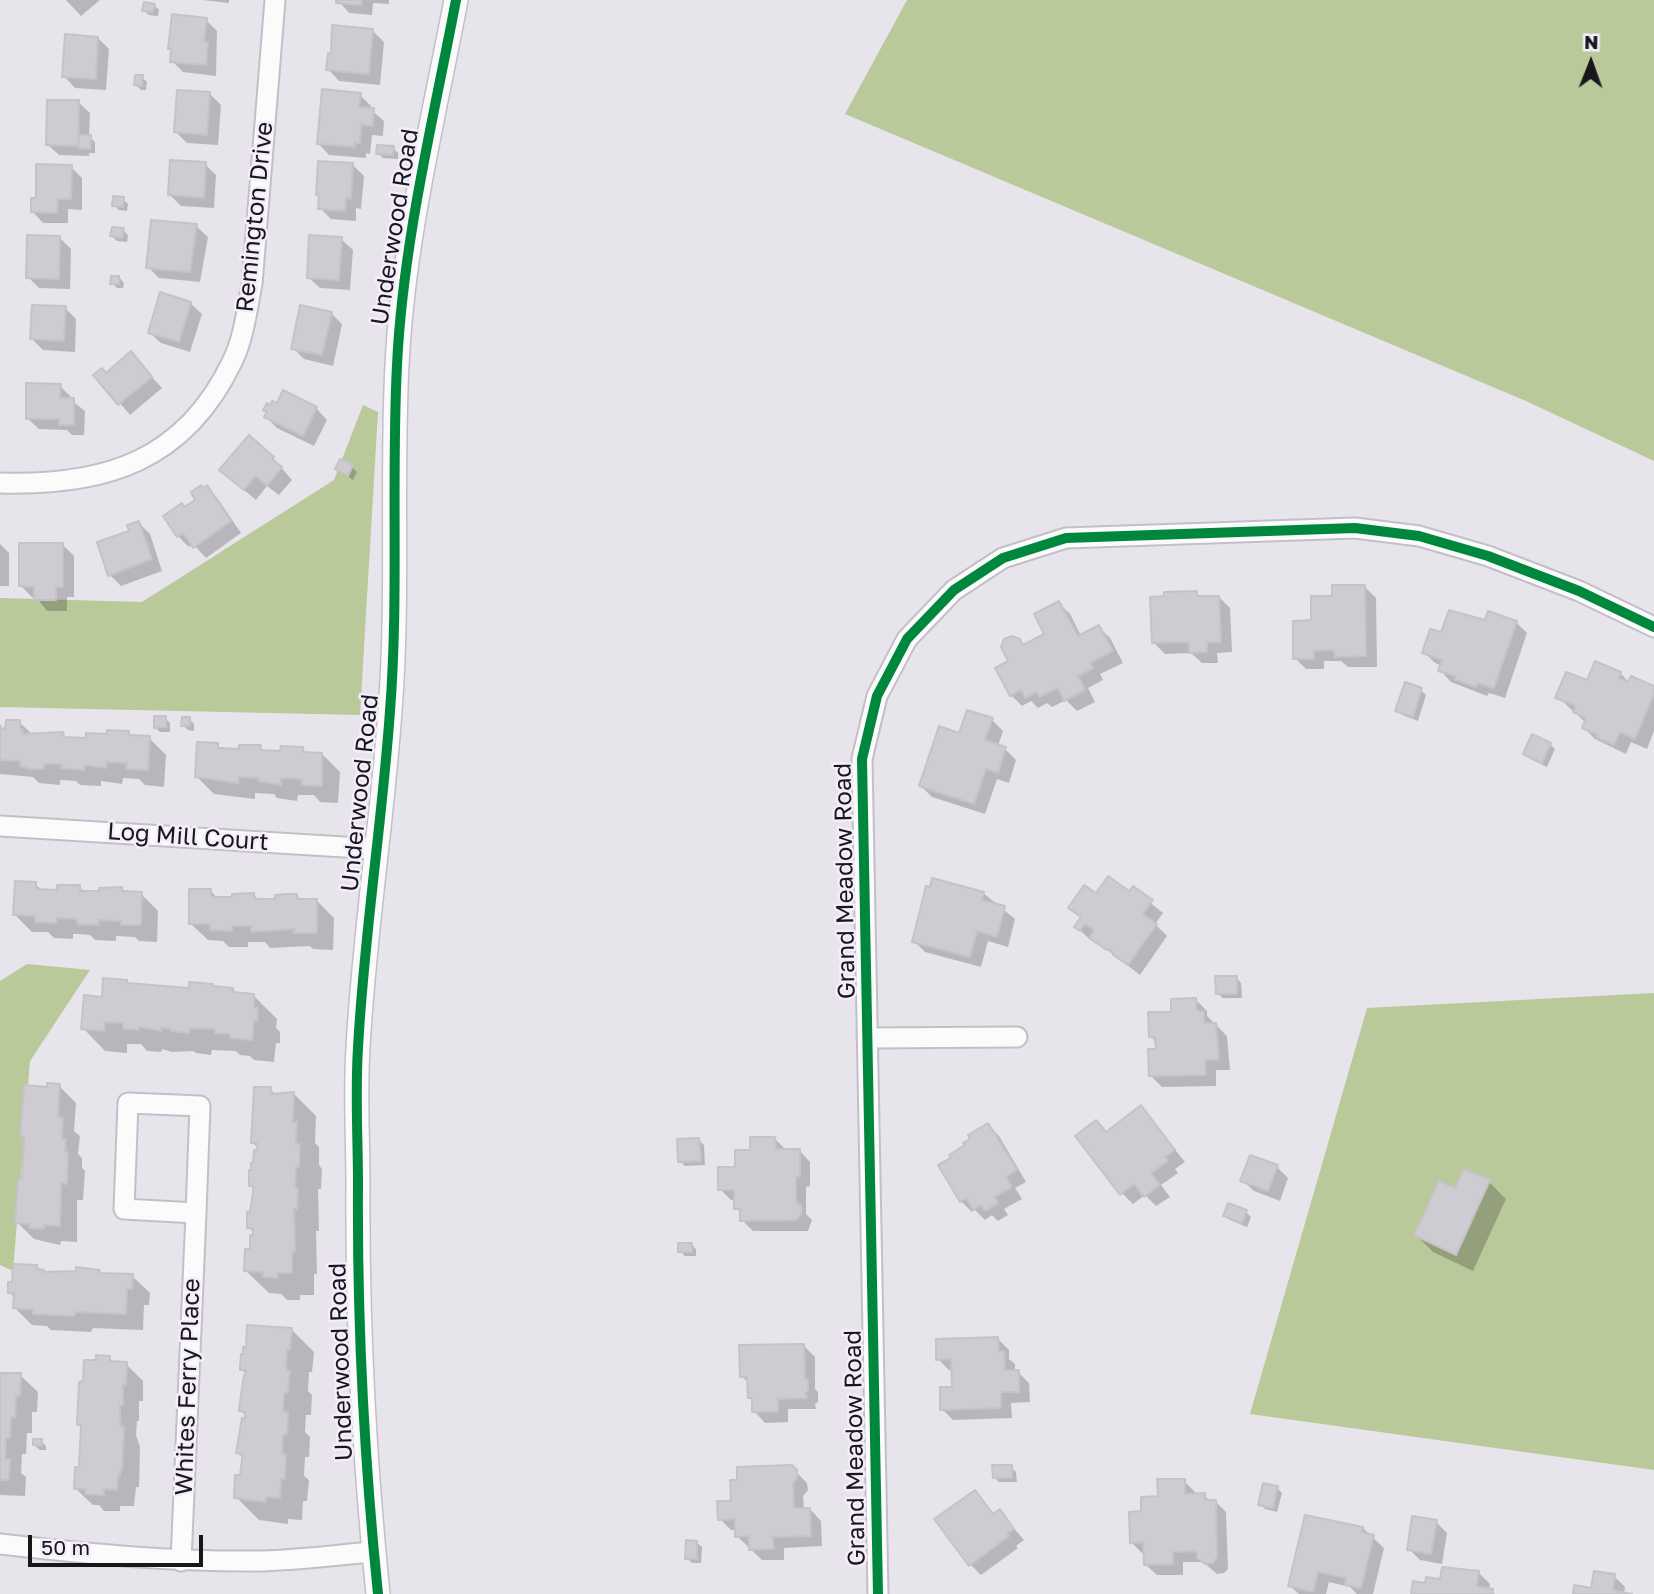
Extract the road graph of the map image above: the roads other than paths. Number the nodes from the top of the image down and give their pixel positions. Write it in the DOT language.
graph roads {
  1 [pos="275,0"];
  2 [pos="456,0"];
  3 [pos="0,483"];
  4 [pos="1654,627"];
  5 [pos="0,827"];
  6 [pos="377,849"];
  7 [pos="1017,1037"];
  8 [pos="867,1038"];
  9 [pos="196,1213"];
  10 [pos="0,1544"];
  11 [pos="373,1552"];
  12 [pos="181,1561"];
  13 [pos="378,1594"];
  14 [pos="878,1594"];
  1 -- 3 [label="street, Remington Drive"];
  2 -- 6 [label="street, Underwood Road"];
  4 -- 8 [label="street, Grand Meadow Road"];
  5 -- 6 [label="street, Log Mill Court"];
  6 -- 11 [label="street, Underwood Road"];
  7 -- 8 [label="street"];
  8 -- 14 [label="street, Grand Meadow Road"];
  9 -- 9 [label="street, Whites Ferry Place"];
  9 -- 12 [label="street, Whites Ferry Place"];
  10 -- 12 [label="street"];
  11 -- 12 [label="street"];
  11 -- 13 [label="street, Underwood Road"];
}
